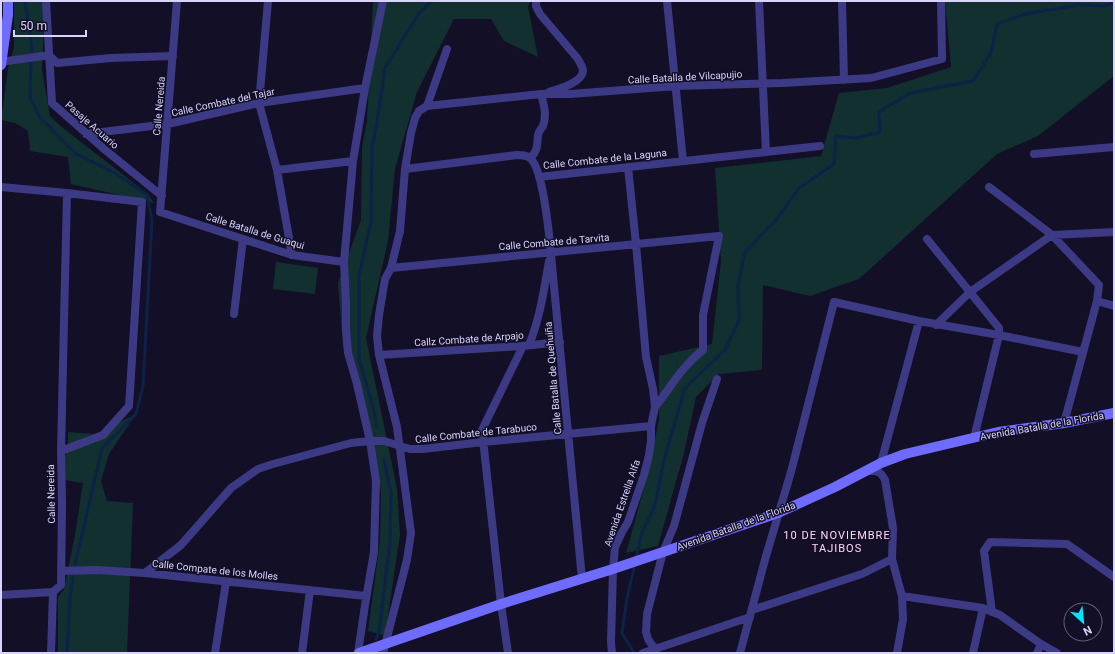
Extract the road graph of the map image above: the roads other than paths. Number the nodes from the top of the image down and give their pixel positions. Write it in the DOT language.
graph roads {
  1 [pos="8,1"];
  2 [pos="46,1"];
  3 [pos="177,1"];
  4 [pos="268,1"];
  5 [pos="383,1"];
  6 [pos="536,1"];
  7 [pos="667,1"];
  8 [pos="759,1"];
  9 [pos="842,1"];
  10 [pos="941,1"];
  11 [pos="4,16"];
  12 [pos="447,49"];
  13 [pos="49,55"];
  14 [pos="173,56"];
  15 [pos="1,63"];
  16 [pos="844,80"];
  17 [pos="762,84"];
  18 [pos="676,86"];
  19 [pos="365,88"];
  20 [pos="540,94"];
  21 [pos="259,103"];
  22 [pos="427,106"];
  23 [pos="168,124"];
  24 [pos="86,134"];
  25 [pos="820,146"];
  26 [pos="1114,147"];
  27 [pos="766,152"];
  28 [pos="1034,154"];
  29 [pos="530,158"];
  30 [pos="353,161"];
  31 [pos="683,161"];
  32 [pos="628,167"];
  33 [pos="405,168"];
  34 [pos="277,170"];
  35 [pos="539,177"];
  36 [pos="1,186"];
  37 [pos="989,187"];
  38 [pos="67,193"];
  39 [pos="162,196"];
  40 [pos="160,212"];
  41 [pos="1114,232"];
  42 [pos="1052,235"];
  43 [pos="243,239"];
  44 [pos="927,239"];
  45 [pos="636,244"];
  46 [pos="550,253"];
  47 [pos="292,254"];
  48 [pos="344,262"];
  49 [pos="390,268"];
  50 [pos="970,292"];
  51 [pos="1097,301"];
  52 [pos="1114,306"];
  53 [pos="234,314"];
  54 [pos="920,322"];
  55 [pos="936,324"];
  56 [pos="999,335"];
  57 [pos="560,342"];
  58 [pos="526,346"];
  59 [pos="1083,352"];
  60 [pos="379,355"];
  61 [pos="717,379"];
  62 [pos="655,407"];
  63 [pos="1114,413"];
  64 [pos="1064,423"];
  65 [pos="651,426"];
  66 [pos="568,434"];
  67 [pos="974,438"];
  68 [pos="370,441"];
  69 [pos="482,442"];
  70 [pos="399,446"];
  71 [pos="61,451"];
  72 [pos="881,463"];
  73 [pos="866,471"];
  74 [pos="778,513"];
  75 [pos="663,552"];
  76 [pos="892,560"];
  77 [pos="613,569"];
  78 [pos="61,571"];
  79 [pos="145,573"];
  80 [pos="1114,577"];
  81 [pos="582,579"];
  82 [pos="226,582"];
  83 [pos="310,590"];
  84 [pos="53,592"];
  85 [pos="1,595"];
  86 [pos="366,596"];
  87 [pos="902,596"];
  88 [pos="501,604"];
  89 [pos="983,608"];
  90 [pos="992,612"];
  91 [pos="751,614"];
  92 [pos="1041,644"];
  93 [pos="384,649"];
  94 [pos="656,649"];
  95 [pos="51,653"];
  96 [pos="215,653"];
  97 [pos="302,653"];
  98 [pos="359,653"];
  99 [pos="508,653"];
  100 [pos="612,653"];
  101 [pos="643,653"];
  102 [pos="740,653"];
  103 [pos="897,653"];
  104 [pos="973,653"];
  105 [pos="1037,653"];
  106 [pos="1058,653"];
  1 -- 11 [label="street"];
  2 -- 13 [label="street, Pasaje Acuario"];
  3 -- 14 [label="street, Calle Nereida"];
  4 -- 21 [label="street"];
  5 -- 19 [label="street"];
  6 -- 20 [label="street"];
  7 -- 18 [label="street"];
  8 -- 17 [label="street"];
  9 -- 16 [label="street"];
  10 -- 16 [label="street, Calle Batalla de Vilcapujio"];
  11 -- 15 [label="street"];
  12 -- 22 [label="street"];
  13 -- 14 [label="street"];
  13 -- 15 [label="street"];
  13 -- 24 [label="street, Pasaje Acuario"];
  14 -- 23 [label="street, Calle Nereida"];
  16 -- 17 [label="street, Calle Batalla de Vilcapujio"];
  17 -- 18 [label="street, Calle Batalla de Vilcapujio"];
  17 -- 27 [label="street"];
  18 -- 20 [label="street, Calle Batalla de Vilcapujio"];
  18 -- 31 [label="street"];
  19 -- 21 [label="street, Calle Combate del Tajar"];
  19 -- 30 [label="street"];
  20 -- 22 [label="street, Calle Batalla de Vilcapujio"];
  20 -- 29 [label="street"];
  21 -- 23 [label="street, Calle Combate del Tajar"];
  21 -- 34 [label="street"];
  22 -- 33 [label="street"];
  23 -- 24 [label="street, Calle Combate del Tajar"];
  23 -- 39 [label="street, Calle Nereida"];
  24 -- 39 [label="street, Pasaje Acuario"];
  25 -- 27 [label="street, Calle Combate de la Laguna"];
  26 -- 28 [label="street"];
  27 -- 31 [label="street, Calle Combate de la Laguna"];
  29 -- 33 [label="street, Calle Combate de la Laguna"];
  29 -- 35 [label="street, Calle Combate de la Laguna"];
  30 -- 34 [label="street"];
  30 -- 48 [label="street"];
  31 -- 32 [label="street, Calle Combate de la Laguna"];
  32 -- 35 [label="street, Calle Combate de la Laguna"];
  32 -- 45 [label="street"];
  33 -- 49 [label="street"];
  34 -- 47 [label="street"];
  35 -- 46 [label="street, Calle Batalla de Quehuiña"];
  36 -- 38 [label="street"];
  37 -- 42 [label="street"];
  38 -- 71 [label="street"];
  38 -- 71 [label="street, Calle Nereida"];
  39 -- 40 [label="street, Calle Nereida"];
  40 -- 43 [label="street, Calle Batalla de Guaqui"];
  41 -- 42 [label="street"];
  42 -- 50 [label="street"];
  42 -- 51 [label="street"];
  43 -- 47 [label="street, Calle Batalla de Guaqui"];
  43 -- 53 [label="street"];
  44 -- 50 [label="street"];
  45 -- 46 [label="street, Calle Combate de Tarvita"];
  45 -- 62 [label="street"];
  45 -- 62 [label="street, Calle Combate de Tarvita"];
  46 -- 49 [label="street, Calle Combate de Tarvita"];
  46 -- 57 [label="street, Calle Batalla de Quehuiña"];
  46 -- 58 [label="street"];
  47 -- 48 [label="street, Calle Batalla de Guaqui"];
  48 -- 68 [label="street"];
  49 -- 60 [label="street"];
  50 -- 55 [label="street"];
  50 -- 56 [label="street"];
  51 -- 52 [label="street"];
  51 -- 59 [label="street"];
  54 -- 55 [label="street"];
  54 -- 72 [label="street"];
  54 -- 74 [label="street"];
  55 -- 56 [label="street"];
  56 -- 59 [label="street"];
  56 -- 67 [label="street"];
  57 -- 58 [label="street, Callz Combate de Arpajo"];
  57 -- 66 [label="street, Calle Batalla de Quehuiña"];
  58 -- 60 [label="street, Callz Combate de Arpajo"];
  58 -- 69 [label="street"];
  59 -- 64 [label="street"];
  60 -- 70 [label="street"];
  61 -- 75 [label="street"];
  62 -- 65 [label="street, Avenida Estrella Alfa"];
  63 -- 64 [label="street, Avenida Batalla de la Florida"];
  64 -- 67 [label="street, Avenida Batalla de la Florida"];
  65 -- 66 [label="street, Calle Combate de Tarabuco"];
  65 -- 77 [label="street, Avenida Estrella Alfa"];
  66 -- 69 [label="street, Calle Combate de Tarabuco"];
  66 -- 81 [label="street, Calle Batalla de Quehuiña"];
  67 -- 72 [label="street, Avenida Batalla de la Florida"];
  68 -- 70 [label="street, Calle Combate de Tarabuco"];
  68 -- 79 [label="street, Calle Combate de Tarabuco"];
  68 -- 86 [label="street"];
  69 -- 70 [label="street, Calle Combate de Tarabuco"];
  69 -- 88 [label="street"];
  70 -- 93 [label="street"];
  71 -- 78 [label="street, Calle Nereida"];
  72 -- 73 [label="street, Avenida Batalla de la Florida"];
  73 -- 74 [label="street, Avenida Batalla de la Florida"];
  73 -- 76 [label="street"];
  74 -- 75 [label="street, Avenida Batalla de la Florida"];
  74 -- 91 [label="street"];
  75 -- 77 [label="street, Avenida Batalla de la Florida"];
  75 -- 94 [label="street"];
  76 -- 87 [label="street"];
  76 -- 91 [label="street"];
  77 -- 81 [label="street, Avenida Batalla de la Florida"];
  77 -- 100 [label="street, Avenida Estrella Alfa"];
  78 -- 79 [label="street, Calle Compate de los Molles"];
  78 -- 84 [label="street, Calle Nereida"];
  79 -- 82 [label="street, Calle Compate de los Molles"];
  80 -- 90 [label="street"];
  81 -- 88 [label="street, Avenida Batalla de la Florida"];
  82 -- 83 [label="street, Calle Compate de los Molles"];
  82 -- 96 [label="street"];
  83 -- 86 [label="street, Calle Compate de los Molles"];
  83 -- 97 [label="street"];
  84 -- 85 [label="street"];
  84 -- 95 [label="street, Calle Nereida"];
  86 -- 98 [label="street"];
  87 -- 89 [label="street"];
  87 -- 103 [label="street"];
  88 -- 93 [label="street, Avenida Batalla de la Florida"];
  88 -- 99 [label="street"];
  89 -- 90 [label="street"];
  89 -- 104 [label="street"];
  90 -- 92 [label="street"];
  91 -- 94 [label="street"];
  91 -- 102 [label="street"];
  92 -- 105 [label="street"];
  92 -- 106 [label="street"];
  93 -- 98 [label="street, Avenida Batalla de la Florida"];
  94 -- 101 [label="street"];
}
